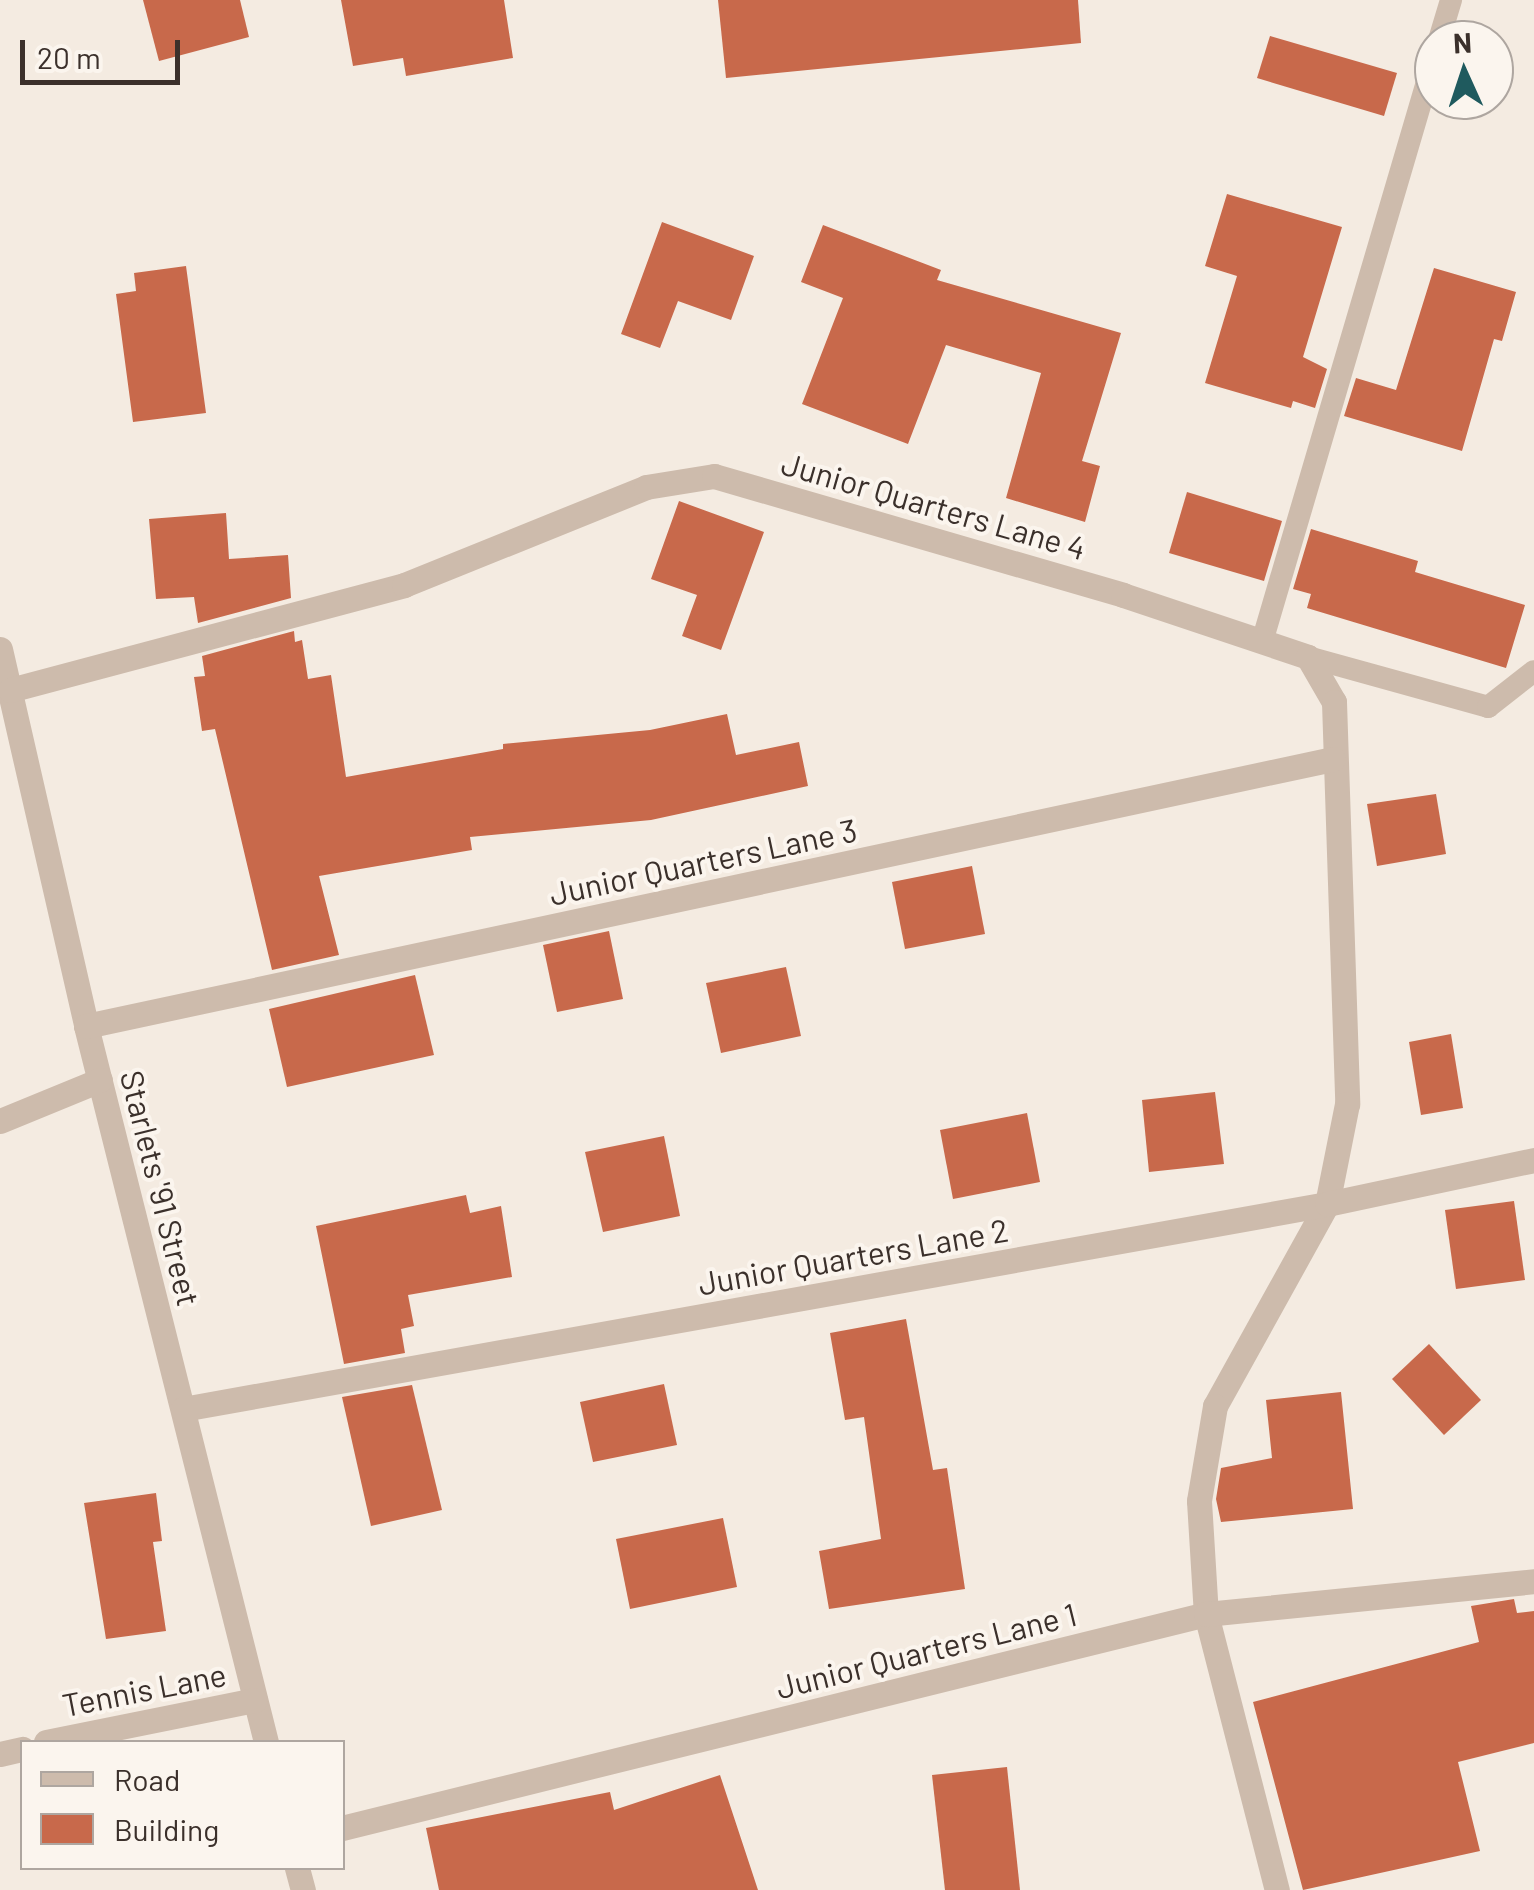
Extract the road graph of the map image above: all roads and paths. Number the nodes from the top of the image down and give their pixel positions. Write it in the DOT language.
graph roads {
  1 [pos="1416,120"];
  2 [pos="1262,642"];
  3 [pos="0,648"];
  4 [pos="1308,658"];
  5 [pos="1534,671"];
  6 [pos="10,690"];
  7 [pos="1333,760"];
  8 [pos="86,1026"];
  9 [pos="100,1080"];
  10 [pos="0,1121"];
  11 [pos="1534,1160"];
  12 [pos="1327,1204"];
  13 [pos="183,1409"];
  14 [pos="1534,1582"];
  15 [pos="1206,1614"];
  16 [pos="255,1700"];
  17 [pos="56,1740"];
  18 [pos="265,1740"];
  19 [pos="345,1827"];
  20 [pos="1277,1890"];
  1 -- 2 [label="lane"];
  2 -- 4 [label="street, Junior Quarters Lane 4"];
  2 -- 6 [label="street, Junior Quarters Lane 4"];
  3 -- 6 [label="street, Starlets '91 Street"];
  4 -- 5 [label="lane"];
  4 -- 7 [label="street"];
  6 -- 8 [label="street, Starlets '91 Street"];
  7 -- 8 [label="street, Junior Quarters Lane 3"];
  7 -- 12 [label="street"];
  8 -- 9 [label="street, Starlets '91 Street"];
  9 -- 10 [label="street"];
  9 -- 13 [label="street, Starlets '91 Street"];
  11 -- 12 [label="street, Junior Quarters Lane 2"];
  12 -- 13 [label="street, Junior Quarters Lane 2"];
  12 -- 15 [label="street"];
  13 -- 16 [label="street, Starlets '91 Street"];
  14 -- 15 [label="street, Junior Quarters Lane 1"];
  15 -- 19 [label="street, Junior Quarters Lane 1"];
  15 -- 20 [label="street"];
  16 -- 17 [label="street, Tennis Lane"];
  16 -- 18 [label="street, Starlets '91 Street"];
}
